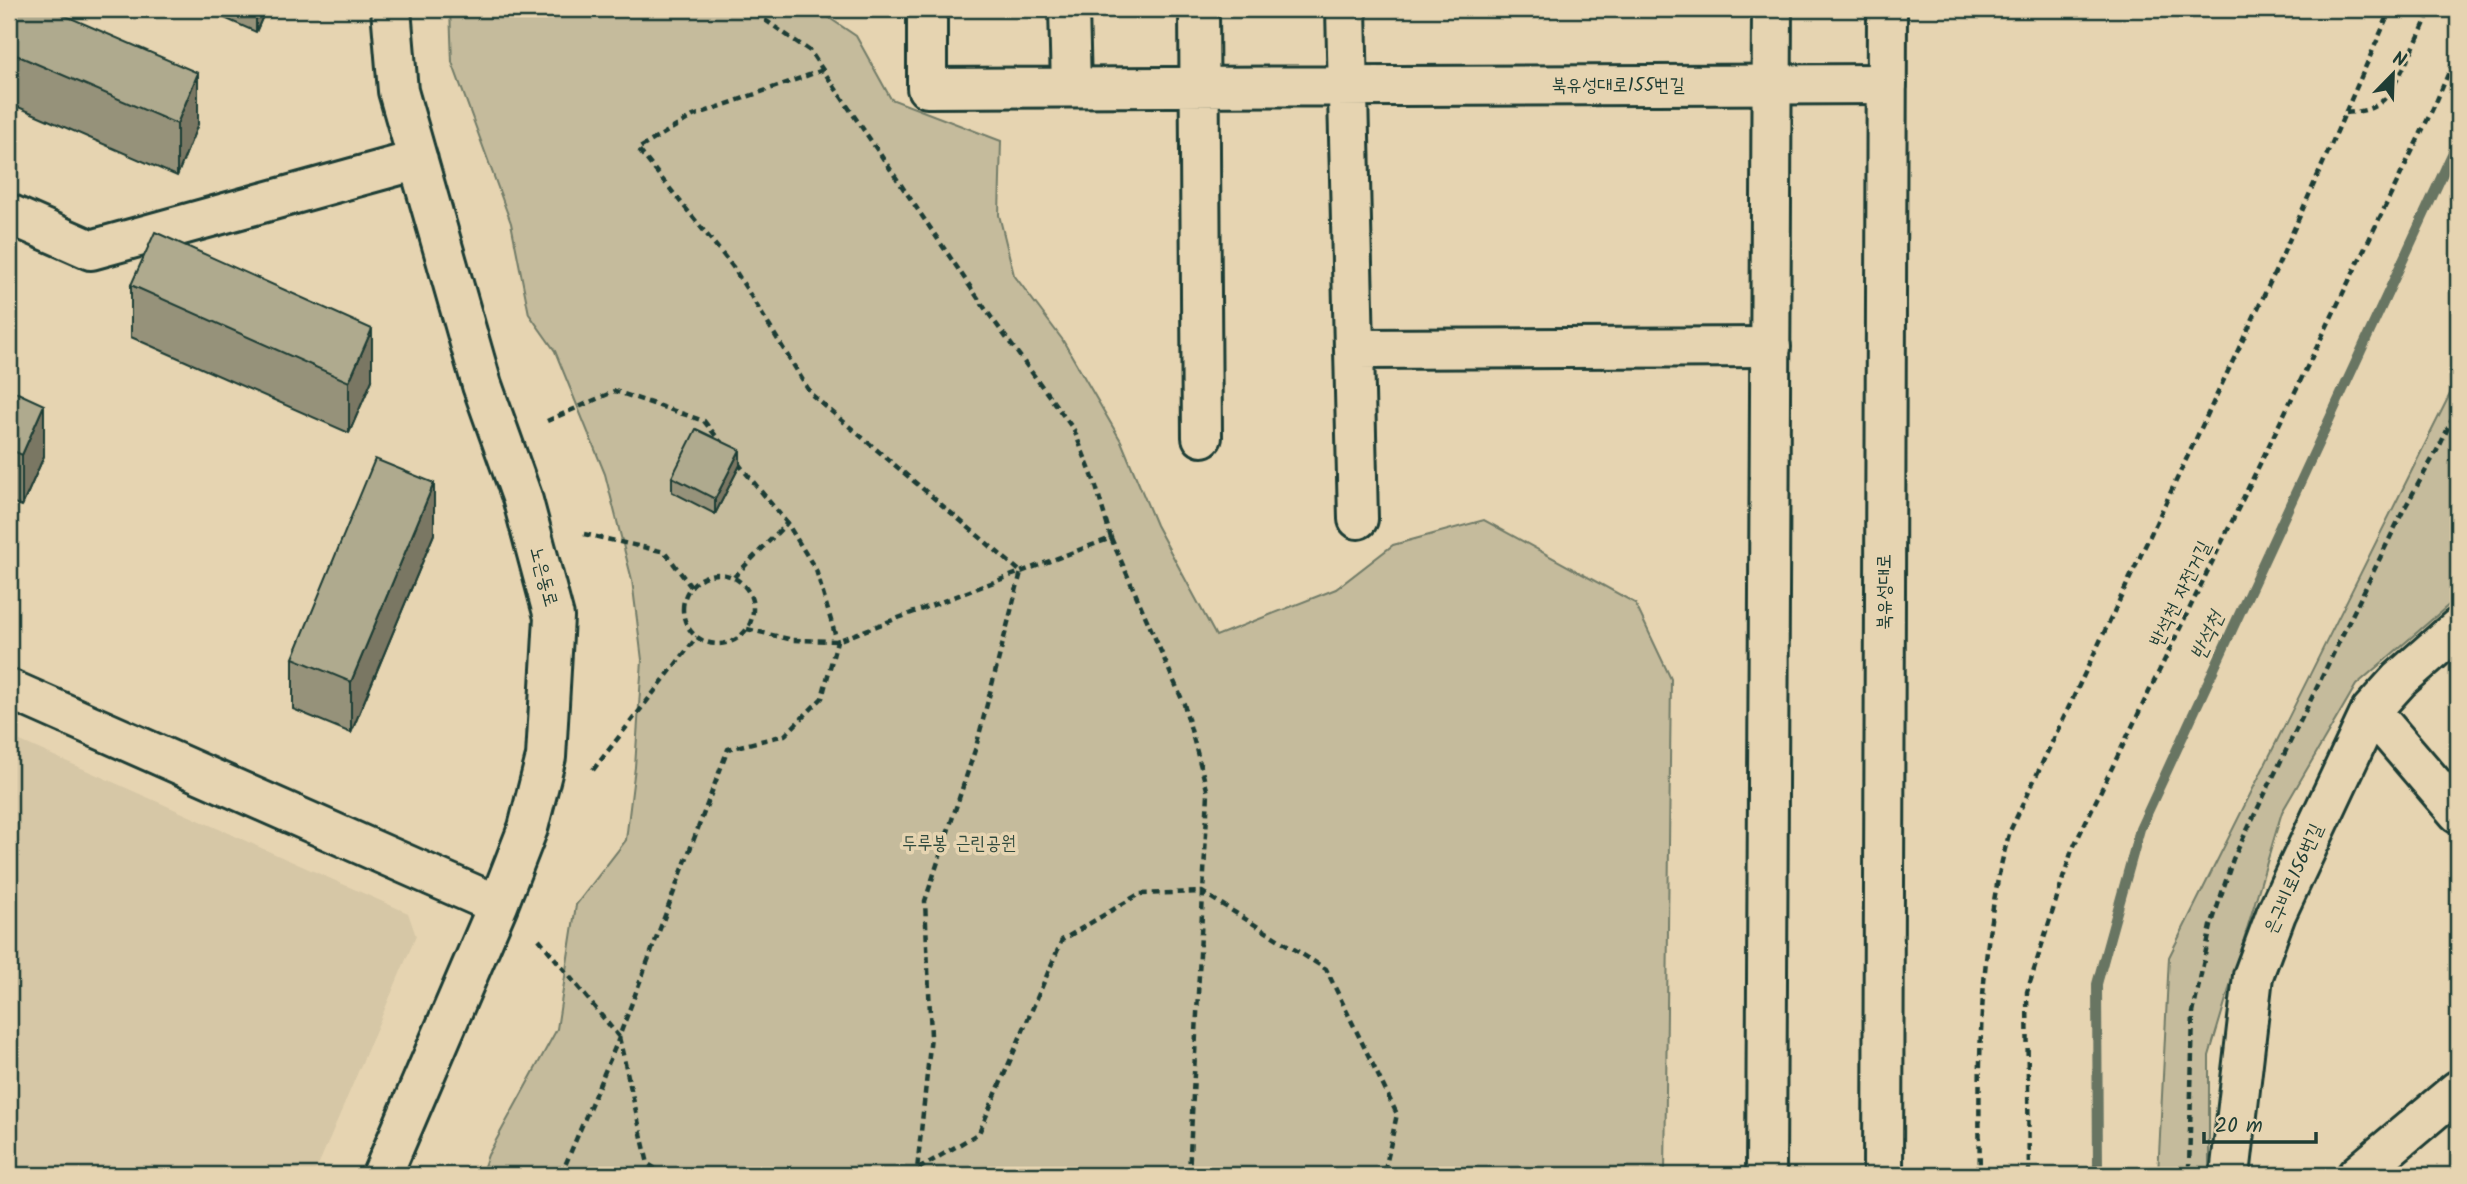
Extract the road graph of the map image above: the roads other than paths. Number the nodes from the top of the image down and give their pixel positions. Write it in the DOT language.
graph roads {
  1 [pos="391,9"];
  2 [pos="927,9"];
  3 [pos="1069,9"];
  4 [pos="1199,9"];
  5 [pos="1346,9"];
  6 [pos="1772,9"];
  7 [pos="1887,9"];
  8 [pos="1887,84"];
  9 [pos="1772,85"];
  10 [pos="1348,86"];
  11 [pos="1071,87"];
  12 [pos="1200,87"];
  13 [pos="418,160"];
  14 [pos="9,214"];
  15 [pos="1771,347"];
  16 [pos="1354,349"];
  17 [pos="1202,437"];
  18 [pos="1358,519"];
  19 [pos="2458,628"];
  20 [pos="9,689"];
  21 [pos="2371,711"];
  22 [pos="2458,813"];
  23 [pos="498,905"];
  24 [pos="2457,1095"];
  25 [pos="382,1175"];
  26 [pos="1766,1175"];
  27 [pos="1883,1175"];
  28 [pos="2230,1175"];
  29 [pos="2357,1175"];
  1 -- 13 [label="street, 노은동로"];
  2 -- 11 [label="street, 북유성대로155번길"];
  3 -- 11 [label="street"];
  4 -- 12 [label="street"];
  5 -- 10 [label="street"];
  6 -- 9 [label="street"];
  7 -- 8 [label="street, 북유성대로"];
  8 -- 9 [label="street, 북유성대로155번길"];
  8 -- 27 [label="street, 북유성대로"];
  9 -- 10 [label="street, 북유성대로155번길"];
  9 -- 15 [label="street"];
  10 -- 12 [label="street, 북유성대로155번길"];
  10 -- 16 [label="street"];
  11 -- 12 [label="street, 북유성대로155번길"];
  12 -- 17 [label="street"];
  13 -- 14 [label="street"];
  13 -- 23 [label="street, 노은동로"];
  15 -- 16 [label="street"];
  15 -- 26 [label="street"];
  16 -- 18 [label="street"];
  19 -- 21 [label="street, 은구비로156번길"];
  20 -- 23 [label="street"];
  21 -- 22 [label="street"];
  21 -- 28 [label="street, 은구비로156번길"];
  23 -- 25 [label="street, 노은동로"];
  24 -- 29 [label="street"];
}
